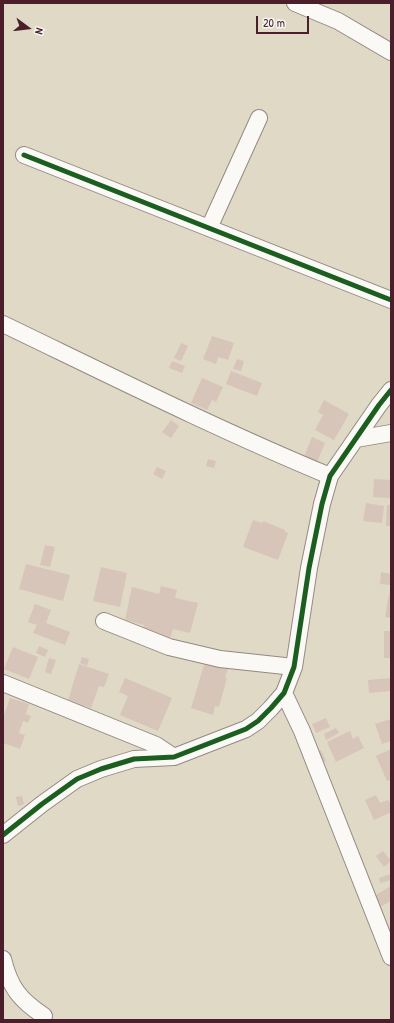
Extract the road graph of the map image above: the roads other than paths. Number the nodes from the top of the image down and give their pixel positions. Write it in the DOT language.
graph roads {
  1 [pos="295,3"];
  2 [pos="391,52"];
  3 [pos="259,118"];
  4 [pos="24,155"];
  5 [pos="209,228"];
  6 [pos="391,300"];
  7 [pos="3,324"];
  8 [pos="391,390"];
  9 [pos="391,433"];
  10 [pos="356,439"];
  11 [pos="330,476"];
  12 [pos="104,621"];
  13 [pos="294,667"];
  14 [pos="3,683"];
  15 [pos="284,693"];
  16 [pos="174,757"];
  17 [pos="3,835"];
  18 [pos="391,957"];
  19 [pos="3,959"];
  20 [pos="44,1016"];
  1 -- 2 [label="street"];
  3 -- 5 [label="street"];
  4 -- 5 [label="street"];
  5 -- 6 [label="street"];
  7 -- 11 [label="street"];
  8 -- 10 [label="street"];
  9 -- 10 [label="street"];
  10 -- 11 [label="street"];
  11 -- 13 [label="street"];
  12 -- 13 [label="street"];
  13 -- 15 [label="street"];
  14 -- 16 [label="street"];
  15 -- 16 [label="street"];
  15 -- 18 [label="street"];
  16 -- 17 [label="street"];
  19 -- 20 [label="street"];
}
